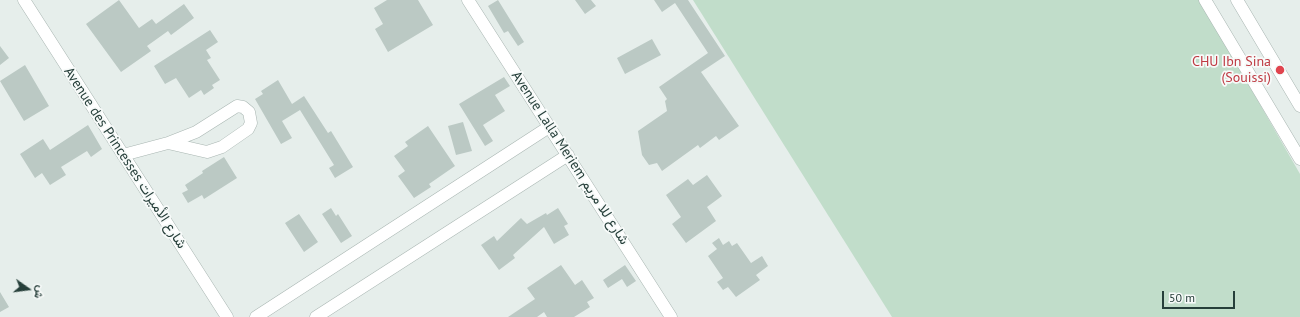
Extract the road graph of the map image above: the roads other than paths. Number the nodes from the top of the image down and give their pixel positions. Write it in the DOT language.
graph roads {
  1 [pos="24,0"];
  2 [pos="468,0"];
  3 [pos="1205,0"];
  4 [pos="1236,0"];
  5 [pos="1300,106"];
  6 [pos="549,127"];
  7 [pos="187,135"];
  8 [pos="168,144"];
  9 [pos="190,148"];
  10 [pos="123,155"];
  11 [pos="568,155"];
  12 [pos="1300,159"];
  13 [pos="227,317"];
  14 [pos="256,317"];
  15 [pos="316,317"];
  16 [pos="671,317"];
  1 -- 10 [label="street, Avenue des Princesses شارع الأميرات"];
  2 -- 6 [label="street, Avenue Lalla Meriem شارع للا مريم"];
  3 -- 12 [label="street"];
  4 -- 5 [label="street"];
  6 -- 11 [label="street, Avenue Lalla Meriem شارع للا مريم"];
  6 -- 14 [label="street"];
  7 -- 8 [label="street"];
  7 -- 9 [label="street"];
  7 -- 9 [label="street"];
  8 -- 9 [label="street"];
  8 -- 10 [label="street"];
  10 -- 13 [label="street, Avenue des Princesses شارع الأميرات"];
  11 -- 15 [label="street"];
  11 -- 16 [label="street, Avenue Lalla Meriem شارع للا مريم"];
}
